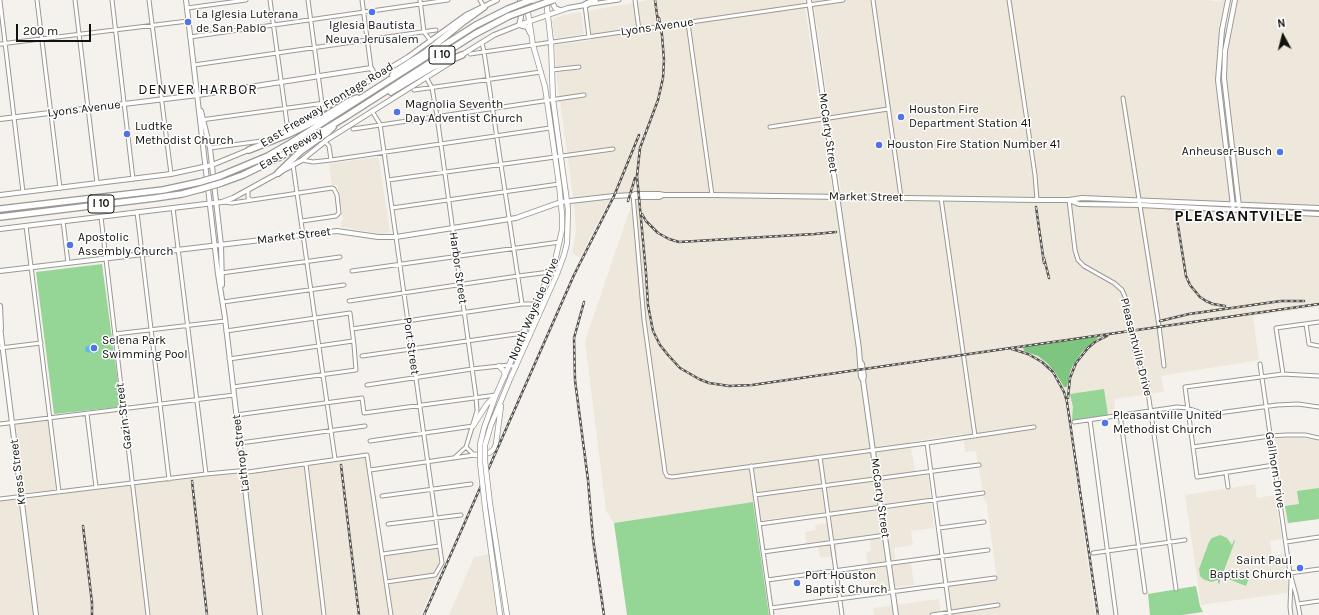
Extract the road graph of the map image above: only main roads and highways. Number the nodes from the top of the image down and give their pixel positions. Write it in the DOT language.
graph roads {
  1 [pos="186,0"];
  2 [pos="497,0"];
  3 [pos="520,0"];
  4 [pos="526,0"];
  5 [pos="531,0"];
  6 [pos="546,0"];
  7 [pos="552,0"];
  8 [pos="595,0"];
  9 [pos="1228,0"];
  10 [pos="1235,0"];
  11 [pos="810,2"];
  12 [pos="585,5"];
  13 [pos="1227,6"];
  14 [pos="484,7"];
  15 [pos="1233,8"];
  16 [pos="562,10"];
  17 [pos="548,14"];
  18 [pos="529,21"];
  19 [pos="519,25"];
  20 [pos="549,25"];
  21 [pos="532,37"];
  22 [pos="462,55"];
  23 [pos="376,77"];
  24 [pos="389,80"];
  25 [pos="198,95"];
  26 [pos="364,96"];
  27 [pos="378,96"];
  28 [pos="0,119"];
  29 [pos="201,120"];
  30 [pos="336,122"];
  31 [pos="1229,126"];
  32 [pos="1223,127"];
  33 [pos="249,150"];
  34 [pos="1234,160"];
  35 [pos="1228,161"];
  36 [pos="212,166"];
  37 [pos="206,167"];
  38 [pos="278,172"];
  39 [pos="0,194"];
  40 [pos="838,197"];
  41 [pos="1069,200"];
  42 [pos="568,201"];
  43 [pos="561,202"];
  44 [pos="210,203"];
  45 [pos="216,203"];
  46 [pos="1233,204"];
  47 [pos="1239,205"];
  48 [pos="1268,206"];
  49 [pos="1318,208"];
  50 [pos="0,209"];
  51 [pos="1233,210"];
  52 [pos="1240,210"];
  53 [pos="1269,212"];
  54 [pos="1318,214"];
  55 [pos="0,217"];
  56 [pos="0,229"];
  57 [pos="221,245"];
  58 [pos="215,246"];
  59 [pos="222,265"];
  60 [pos="0,272"];
  61 [pos="220,274"];
  62 [pos="0,306"];
  63 [pos="0,328"];
  64 [pos="2,348"];
  65 [pos="499,366"];
  66 [pos="505,376"];
  67 [pos="496,395"];
  68 [pos="502,401"];
  69 [pos="473,426"];
  70 [pos="483,445"];
  71 [pos="474,455"];
  72 [pos="494,552"];
  73 [pos="36,615"];
  74 [pos="260,615"];
  75 [pos="500,615"];
  76 [pos="507,615"];
  77 [pos="896,615"];
  1 -- 25 [label="main road, Lathrop Street"];
  2 -- 14 [label="main road, East Freeway Frontage Road"];
  3 -- 19 [label="main road"];
  4 -- 18 [label="main road, North Wayside Drive"];
  5 -- 24 [label="highway, East Freeway / I 10, bridge"];
  6 -- 17 [label="main road, North Wayside Drive"];
  7 -- 16 [label="main road"];
  7 -- 27 [label="highway, East Freeway / I 10, bridge"];
  8 -- 12 [label="highway"];
  9 -- 13 [label="main road"];
  10 -- 15 [label="main road"];
  11 -- 40 [label="main road, McCarty Street"];
  12 -- 16 [label="main road"];
  13 -- 15 [label="main road"];
  13 -- 32 [label="main road"];
  14 -- 23 [label="main road, East Freeway Frontage Road"];
  14 -- 24 [label="highway"];
  15 -- 31 [label="main road"];
  16 -- 17 [label="main road"];
  16 -- 20 [label="main road"];
  17 -- 18 [label="main road"];
  17 -- 20 [label="main road, North Wayside Drive"];
  18 -- 19 [label="main road"];
  18 -- 21 [label="main road, North Wayside Drive"];
  19 -- 21 [label="main road"];
  19 -- 22 [label="main road"];
  20 -- 42 [label="main road, North Wayside Drive"];
  21 -- 43 [label="main road, North Wayside Drive"];
  22 -- 27 [label="highway"];
  22 -- 38 [label="main road"];
  23 -- 25 [label="main road, Lyons Avenue"];
  23 -- 33 [label="main road, East Freeway Frontage Road"];
  24 -- 26 [label="highway, East Freeway / I 10"];
  25 -- 28 [label="main road, Lyons Avenue"];
  25 -- 29 [label="main road, Lathrop Street"];
  26 -- 33 [label="highway"];
  26 -- 50 [label="highway, East Freeway / I 10, bridge"];
  27 -- 30 [label="highway, East Freeway / I 10"];
  29 -- 36 [label="main road, Lathrop Street"];
  29 -- 37 [label="main road, Lathrop Street"];
  30 -- 38 [label="highway"];
  30 -- 55 [label="highway, East Freeway / I 10, bridge"];
  31 -- 32 [label="main road"];
  31 -- 34 [label="main road"];
  32 -- 35 [label="main road"];
  33 -- 36 [label="main road, East Freeway Frontage Road"];
  34 -- 35 [label="main road"];
  34 -- 47 [label="main road"];
  35 -- 46 [label="main road"];
  36 -- 37 [label="main road, East Freeway Frontage Road"];
  36 -- 45 [label="main road, Lathrop Street"];
  37 -- 39 [label="main road, East Freeway Frontage Road"];
  37 -- 44 [label="main road, Lathrop Street"];
  38 -- 45 [label="main road"];
  40 -- 41 [label="main road, Market Street"];
  40 -- 42 [label="main road, Market Street"];
  40 -- 77 [label="main road, McCarty Street"];
  41 -- 46 [label="main road, Market Street"];
  41 -- 51 [label="main road, Market Street"];
  42 -- 43 [label="main road, Market Street"];
  42 -- 68 [label="main road, North Wayside Drive"];
  43 -- 57 [label="main road, Market Street"];
  43 -- 66 [label="main road, North Wayside Drive"];
  44 -- 45 [label="main road"];
  44 -- 56 [label="main road"];
  44 -- 58 [label="main road, Lathrop Street"];
  45 -- 57 [label="main road, Lathrop Street"];
  46 -- 47 [label="main road, Market Street"];
  46 -- 51 [label="main road"];
  47 -- 48 [label="main road, Market Street"];
  47 -- 52 [label="main road"];
  48 -- 49 [label="main road, Market Street"];
  48 -- 53 [label="main road"];
  49 -- 54 [label="main road"];
  51 -- 52 [label="main road, Market Street"];
  52 -- 53 [label="main road, Market Street"];
  53 -- 54 [label="main road, Market Street"];
  57 -- 58 [label="main road, Market Street"];
  57 -- 59 [label="main road, Lathrop Street"];
  58 -- 59 [label="main road"];
  58 -- 60 [label="main road, Market Street"];
  58 -- 61 [label="main road, Lathrop Street"];
  59 -- 61 [label="main road, Lathrop Street"];
  61 -- 74 [label="main road, Lathrop Street"];
  62 -- 63 [label="main road, Kress Street"];
  63 -- 64 [label="main road, Kress Street"];
  64 -- 73 [label="main road, Kress Street"];
  65 -- 66 [label="main road"];
  66 -- 67 [label="main road, North Wayside Drive"];
  67 -- 69 [label="main road"];
  67 -- 70 [label="main road, North Wayside Drive"];
  68 -- 70 [label="main road, North Wayside Drive"];
  68 -- 71 [label="main road"];
  70 -- 72 [label="main road, North Wayside Drive, bridge"];
  72 -- 75 [label="main road, North Wayside Drive"];
  72 -- 76 [label="main road, North Wayside Drive"];
}
